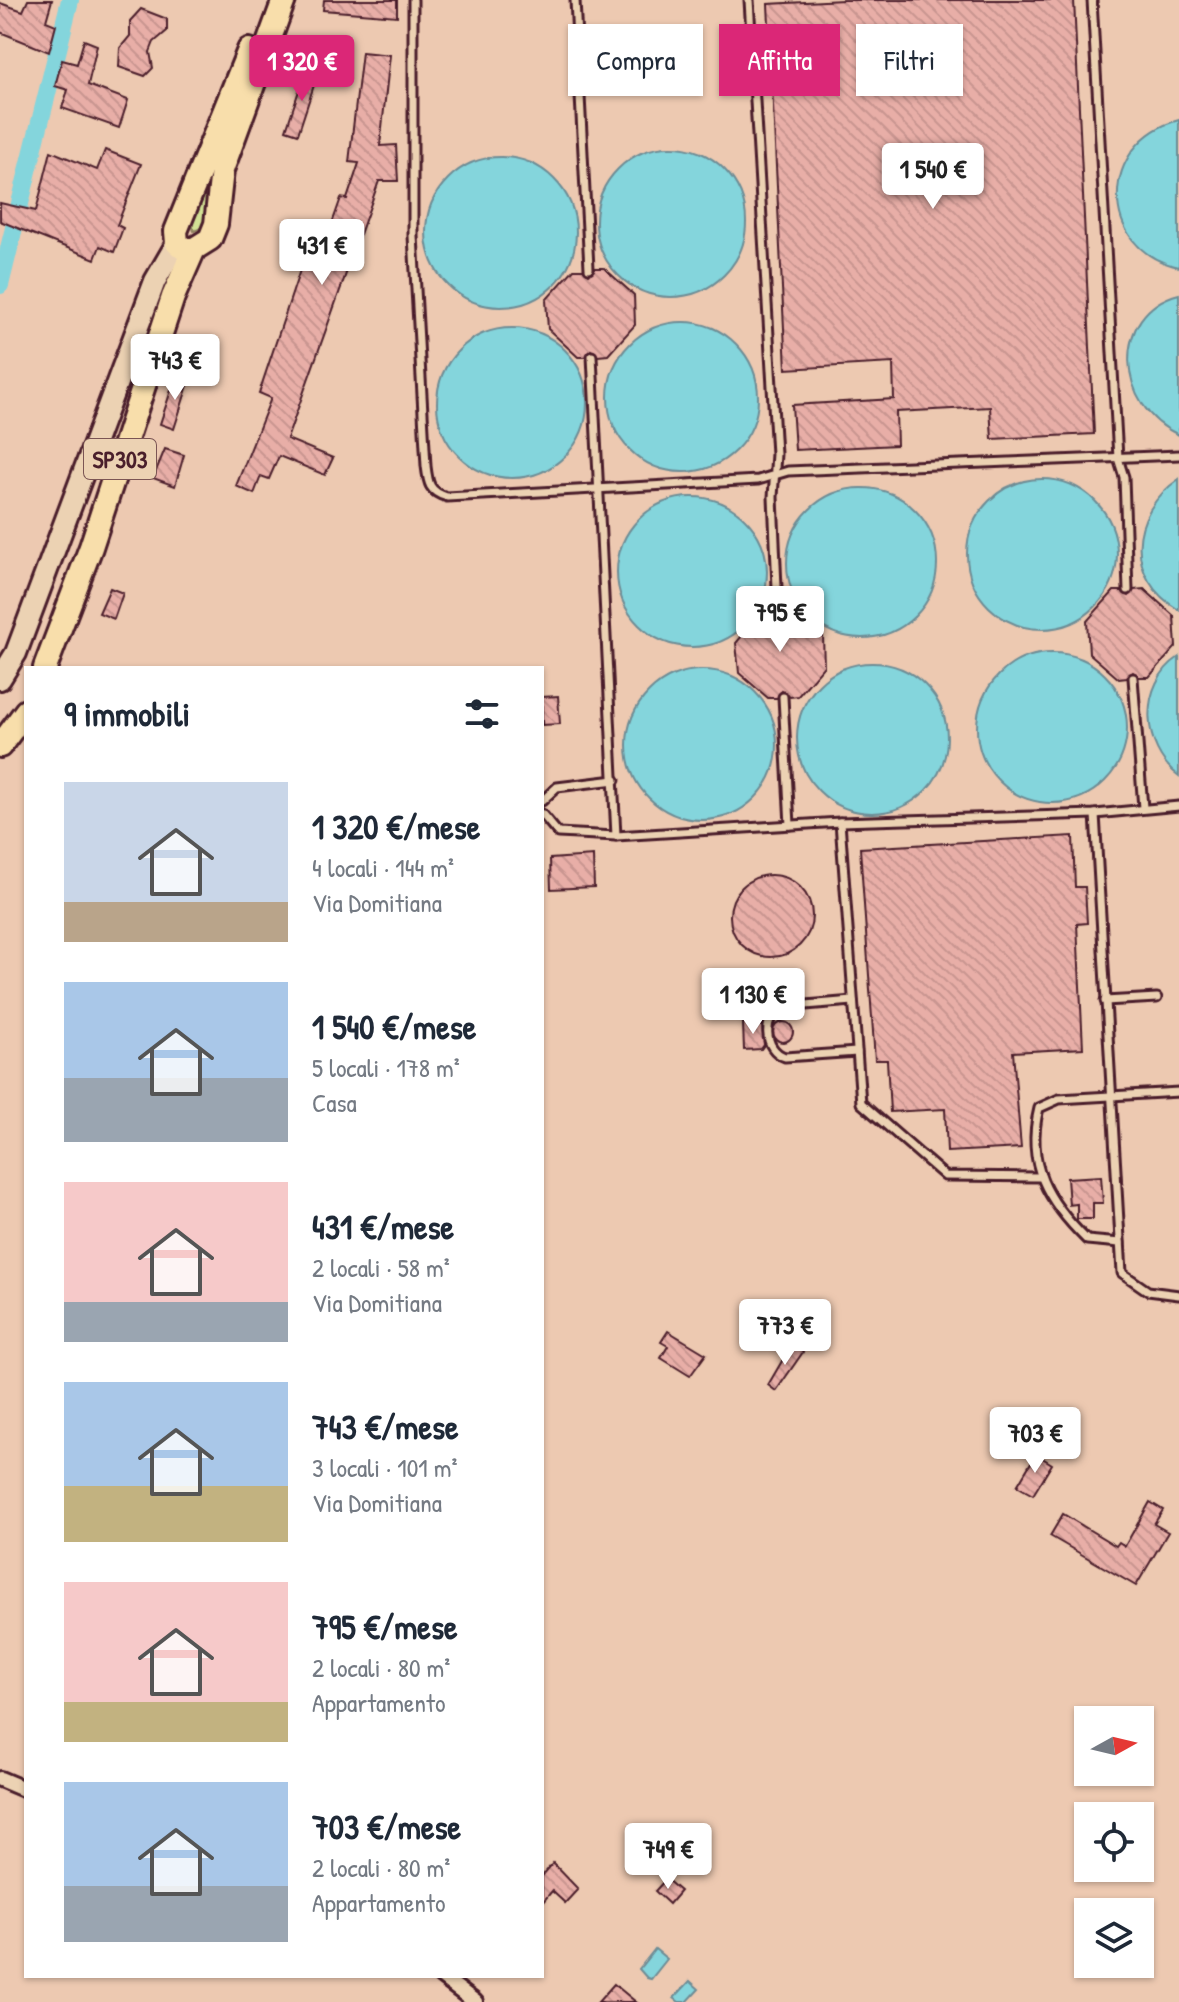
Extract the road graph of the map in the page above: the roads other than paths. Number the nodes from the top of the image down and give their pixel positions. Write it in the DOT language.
graph roads {
  1 [pos="268,0"];
  2 [pos="284,0"];
  3 [pos="413,0"];
  4 [pos="575,0"];
  5 [pos="749,0"];
  6 [pos="1092,0"];
  7 [pos="186,246"];
  8 [pos="589,268"];
  9 [pos="592,356"];
  10 [pos="1179,455"];
  11 [pos="1118,458"];
  12 [pos="775,475"];
  13 [pos="600,489"];
  14 [pos="1128,590"];
  15 [pos="778,610"];
  16 [pos="46,666"];
  17 [pos="1133,678"];
  18 [pos="0,679"];
  19 [pos="783,697"];
  20 [pos="24,714"];
  21 [pos="0,746"];
  22 [pos="615,780"];
  23 [pos="544,799"];
  24 [pos="1179,806"];
  25 [pos="1143,808"];
  26 [pos="1095,814"];
  27 [pos="544,816"];
  28 [pos="840,822"];
  29 [pos="790,825"];
  30 [pos="616,836"];
  31 [pos="1157,998"];
  32 [pos="853,1001"];
  33 [pos="1105,1001"];
  34 [pos="857,1052"];
  35 [pos="1179,1092"];
  36 [pos="1110,1095"];
  37 [pos="1040,1177"];
  38 [pos="1120,1243"];
  39 [pos="1179,1295"];
  40 [pos="0,1779"];
  41 [pos="24,1789"];
  42 [pos="444,1978"];
  43 [pos="475,2002"];
  1 -- 7 [label="main road, SP303"];
  2 -- 7 [label="main road, SP303"];
  3 -- 13 [label="lane"];
  4 -- 8 [label="lane"];
  5 -- 12 [label="lane"];
  6 -- 11 [label="lane"];
  7 -- 16 [label="main road, SP303"];
  7 -- 18 [label="street"];
  9 -- 13 [label="lane"];
  10 -- 11 [label="lane"];
  11 -- 12 [label="lane"];
  11 -- 14 [label="lane"];
  12 -- 13 [label="lane"];
  12 -- 15 [label="lane"];
  13 -- 22 [label="lane"];
  17 -- 25 [label="lane"];
  19 -- 29 [label="lane"];
  20 -- 21 [label="main road"];
  22 -- 23 [label="lane"];
  22 -- 30 [label="lane"];
  24 -- 25 [label="lane"];
  25 -- 26 [label="lane"];
  26 -- 28 [label="lane"];
  26 -- 33 [label="lane"];
  27 -- 30 [label="lane"];
  28 -- 29 [label="lane"];
  28 -- 32 [label="lane"];
  29 -- 30 [label="lane"];
  31 -- 33 [label="lane"];
  32 -- 34 [label="lane"];
  32 -- 34 [label="lane"];
  33 -- 36 [label="lane"];
  34 -- 37 [label="lane"];
  35 -- 36 [label="lane"];
  36 -- 37 [label="lane"];
  36 -- 38 [label="lane"];
  37 -- 38 [label="lane"];
  38 -- 39 [label="lane"];
  40 -- 41 [label="street"];
  42 -- 43 [label="street"];
}
